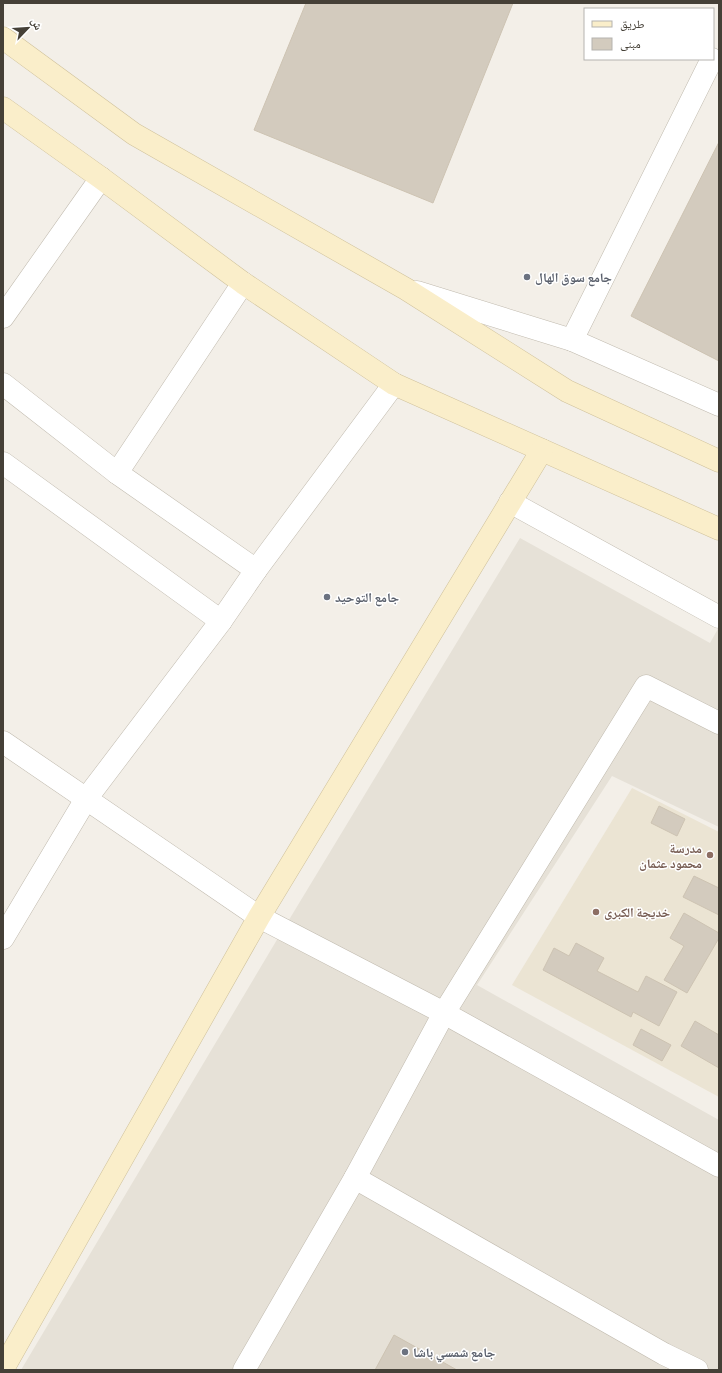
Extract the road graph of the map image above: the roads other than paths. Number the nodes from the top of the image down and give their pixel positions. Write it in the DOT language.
graph roads {
  1 [pos="3,38"];
  2 [pos="719,45"];
  3 [pos="714,56"];
  4 [pos="712,60"];
  5 [pos="3,108"];
  6 [pos="101,178"];
  7 [pos="243,282"];
  8 [pos="406,289"];
  9 [pos="3,317"];
  10 [pos="572,340"];
  11 [pos="3,384"];
  12 [pos="394,384"];
  13 [pos="719,405"];
  14 [pos="542,450"];
  15 [pos="719,461"];
  16 [pos="3,463"];
  17 [pos="116,473"];
  18 [pos="510,502"];
  19 [pos="719,529"];
  20 [pos="256,570"];
  21 [pos="719,617"];
  22 [pos="221,621"];
  23 [pos="719,723"];
  24 [pos="3,742"];
  25 [pos="86,799"];
  26 [pos="259,917"];
  27 [pos="3,938"];
  28 [pos="444,1013"];
  29 [pos="719,1166"];
  30 [pos="355,1178"];
  31 [pos="5,1359"];
  32 [pos="244,1370"];
  33 [pos="697,1370"];
  1 -- 8 [label="main road"];
  2 -- 3 [label="street"];
  4 -- 10 [label="street"];
  5 -- 6 [label="main road"];
  6 -- 7 [label="main road"];
  6 -- 9 [label="street"];
  7 -- 12 [label="main road"];
  7 -- 17 [label="street"];
  8 -- 10 [label="street"];
  8 -- 15 [label="main road"];
  10 -- 13 [label="street"];
  11 -- 17 [label="street"];
  12 -- 14 [label="main road"];
  12 -- 20 [label="street"];
  14 -- 18 [label="main road"];
  14 -- 19 [label="main road"];
  16 -- 22 [label="street"];
  17 -- 20 [label="street"];
  18 -- 21 [label="street"];
  18 -- 26 [label="main road"];
  20 -- 22 [label="street"];
  22 -- 25 [label="street"];
  23 -- 28 [label="street"];
  24 -- 25 [label="street"];
  25 -- 26 [label="street"];
  25 -- 27 [label="street"];
  26 -- 28 [label="street"];
  26 -- 31 [label="main road"];
  28 -- 29 [label="street"];
  28 -- 30 [label="street"];
  30 -- 32 [label="street"];
  30 -- 33 [label="street"];
}
